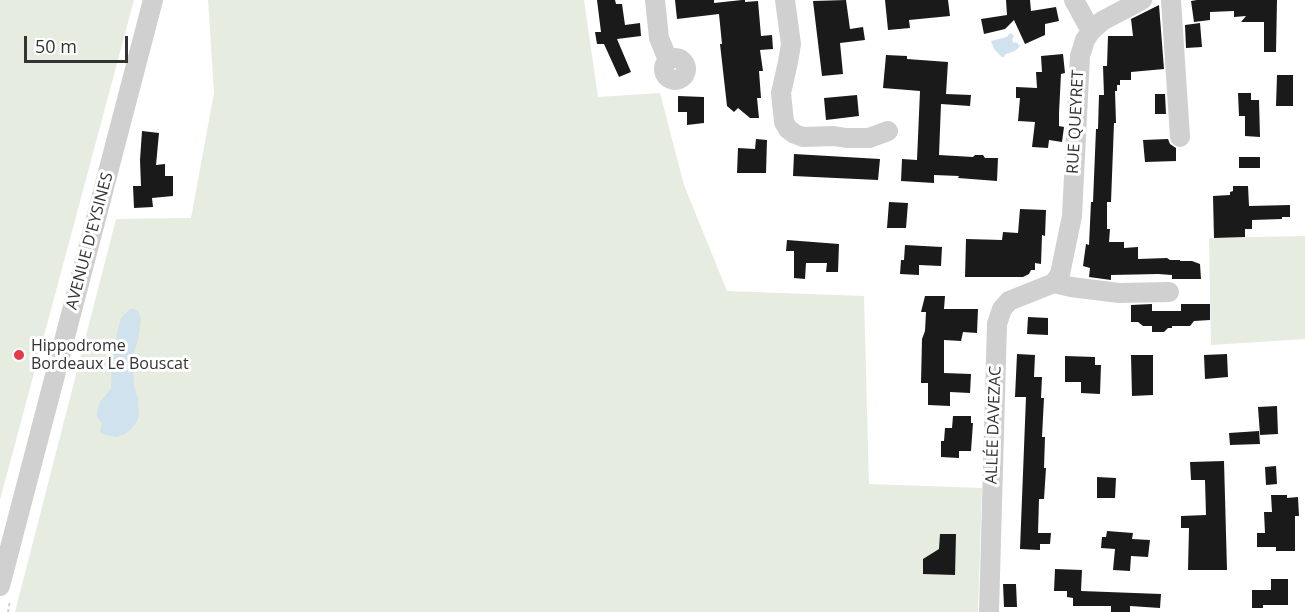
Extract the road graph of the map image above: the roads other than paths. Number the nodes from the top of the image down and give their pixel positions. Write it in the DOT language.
graph roads {
  1 [pos="153,0"];
  2 [pos="655,0"];
  3 [pos="785,0"];
  4 [pos="1074,0"];
  5 [pos="1142,0"];
  6 [pos="1171,0"];
  7 [pos="1091,31"];
  8 [pos="668,60"];
  9 [pos="888,131"];
  10 [pos="1180,137"];
  11 [pos="1057,279"];
  12 [pos="1169,292"];
  13 [pos="0,586"];
  14 [pos="989,612"];
  1 -- 13 [label="street, AVENUE D'EYSINES"];
  2 -- 8 [label="street"];
  3 -- 9 [label="street"];
  4 -- 7 [label="street"];
  5 -- 7 [label="street"];
  6 -- 10 [label="street"];
  7 -- 11 [label="street, RUE QUEYRET"];
  11 -- 12 [label="street"];
  11 -- 14 [label="street, ALLÉE DAVEZAC"];
}
